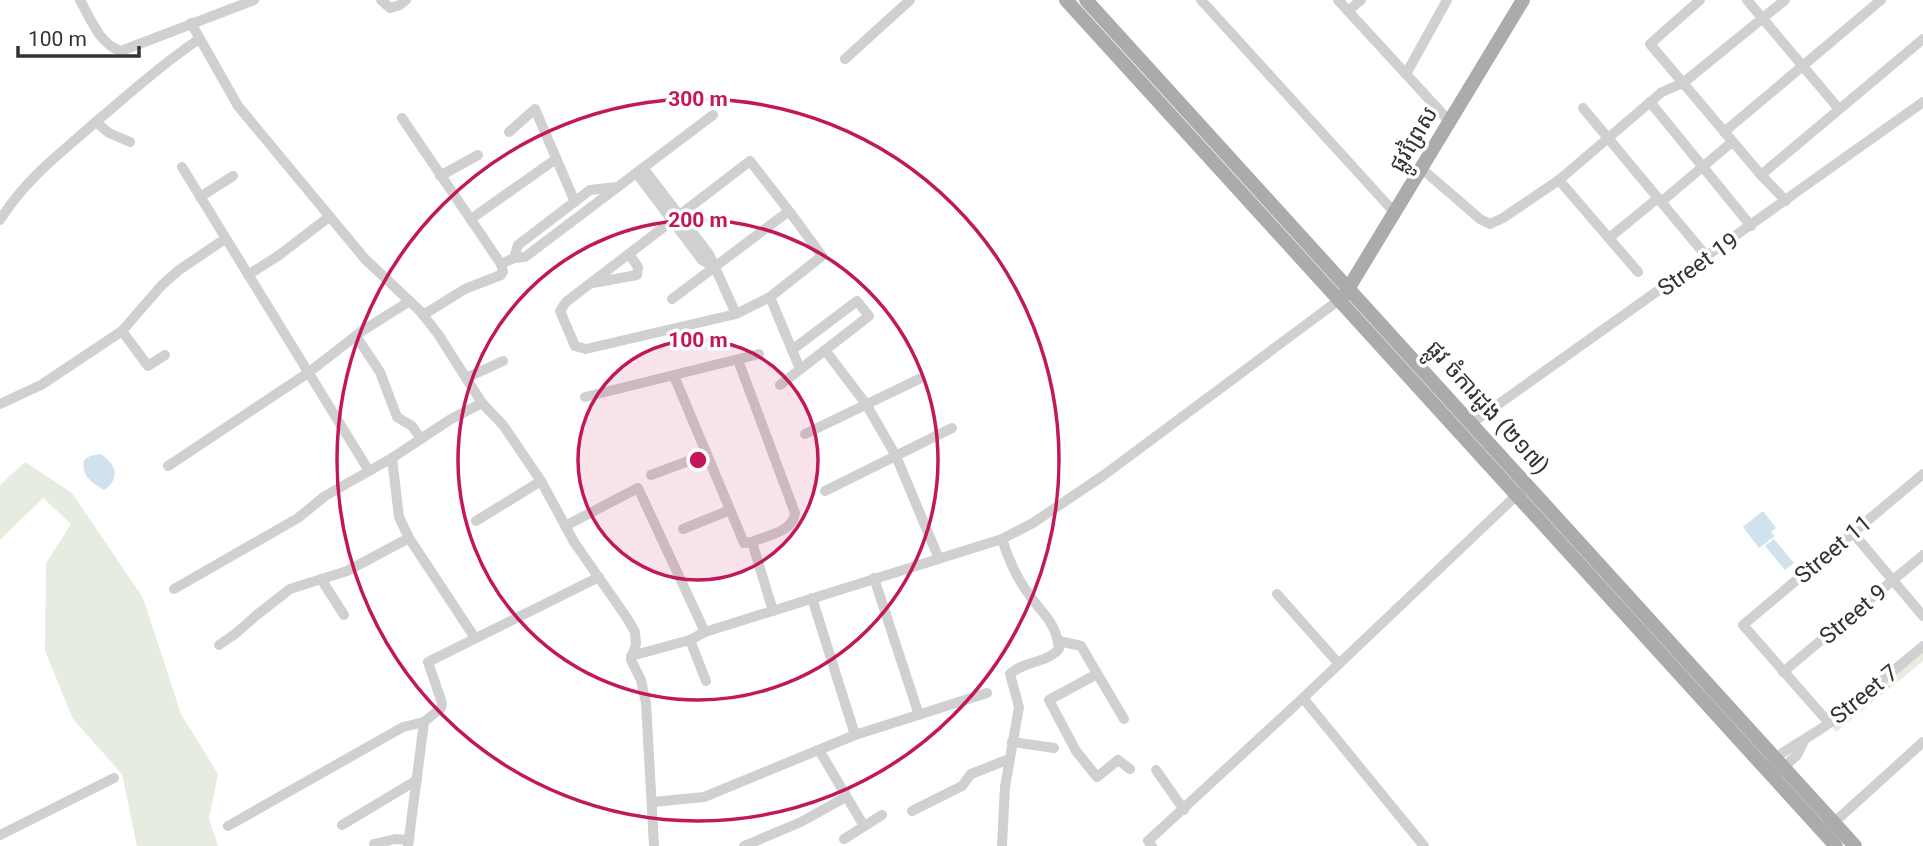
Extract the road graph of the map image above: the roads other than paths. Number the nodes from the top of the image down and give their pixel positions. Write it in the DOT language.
graph roads {
  1 [pos="80,0"];
  2 [pos="254,0"];
  3 [pos="381,0"];
  4 [pos="406,0"];
  5 [pos="910,0"];
  6 [pos="1066,0"];
  7 [pos="1086,0"];
  8 [pos="1202,0"];
  9 [pos="1338,0"];
  10 [pos="1361,0"];
  11 [pos="1447,0"];
  12 [pos="1523,0"];
  13 [pos="1700,0"];
  14 [pos="1747,0"];
  15 [pos="1785,0"];
  16 [pos="1881,0"];
  17 [pos="1348,11"];
  18 [pos="1763,18"];
  19 [pos="191,23"];
  20 [pos="199,39"];
  21 [pos="1923,39"];
  22 [pos="845,60"];
  23 [pos="1803,66"];
  24 [pos="1406,74"];
  25 [pos="1683,83"];
  26 [pos="1650,102"];
  27 [pos="1923,102"];
  28 [pos="1583,108"];
  29 [pos="1839,109"];
  30 [pos="712,115"];
  31 [pos="402,118"];
  32 [pos="96,122"];
  33 [pos="1450,122"];
  34 [pos="509,132"];
  35 [pos="1724,132"];
  36 [pos="1607,138"];
  37 [pos="130,142"];
  38 [pos="1732,142"];
  39 [pos="478,155"];
  40 [pos="556,159"];
  41 [pos="182,167"];
  42 [pos="1702,167"];
  43 [pos="1421,168"];
  44 [pos="640,171"];
  45 [pos="233,176"];
  46 [pos="440,176"];
  47 [pos="1761,176"];
  48 [pos="1559,180"];
  49 [pos="618,187"];
  50 [pos="200,197"];
  51 [pos="1659,200"];
  52 [pos="1786,201"];
  53 [pos="575,202"];
  54 [pos="789,211"];
  55 [pos="1395,213"];
  56 [pos="329,217"];
  57 [pos="677,218"];
  58 [pos="471,219"];
  59 [pos="0,220"];
  60 [pos="1751,226"];
  61 [pos="1609,238"];
  62 [pos="225,239"];
  63 [pos="629,254"];
  64 [pos="1707,257"];
  65 [pos="514,258"];
  66 [pos="501,264"];
  67 [pos="713,267"];
  68 [pos="1638,272"];
  69 [pos="248,275"];
  70 [pos="590,283"];
  71 [pos="1349,289"];
  72 [pos="770,297"];
  73 [pos="672,299"];
  74 [pos="1339,300"];
  75 [pos="410,301"];
  76 [pos="736,314"];
  77 [pos="423,315"];
  78 [pos="122,331"];
  79 [pos="356,336"];
  80 [pos="792,350"];
  81 [pos="825,350"];
  82 [pos="759,354"];
  83 [pos="165,355"];
  84 [pos="738,360"];
  85 [pos="503,361"];
  86 [pos="800,369"];
  87 [pos="308,373"];
  88 [pos="674,376"];
  89 [pos="466,378"];
  90 [pos="919,379"];
  91 [pos="780,385"];
  92 [pos="585,397"];
  93 [pos="482,403"];
  94 [pos="0,404"];
  95 [pos="866,404"];
  96 [pos="1472,424"];
  97 [pos="952,428"];
  98 [pos="805,434"];
  99 [pos="421,439"];
  100 [pos="707,454"];
  101 [pos="896,456"];
  102 [pos="393,458"];
  103 [pos="168,466"];
  104 [pos="369,471"];
  105 [pos="1923,474"];
  106 [pos="651,475"];
  107 [pos="541,481"];
  108 [pos="1522,490"];
  109 [pos="825,491"];
  110 [pos="730,510"];
  111 [pos="475,521"];
  112 [pos="565,526"];
  113 [pos="682,529"];
  114 [pos="1853,533"];
  115 [pos="409,538"];
  116 [pos="1002,539"];
  117 [pos="752,541"];
  118 [pos="1923,555"];
  119 [pos="939,559"];
  120 [pos="599,577"];
  121 [pos="874,578"];
  122 [pos="321,579"];
  123 [pos="1893,580"];
  124 [pos="174,589"];
  125 [pos="1277,594"];
  126 [pos="812,598"];
  127 [pos="773,611"];
  128 [pos="344,615"];
  129 [pos="1923,616"];
  130 [pos="705,632"];
  131 [pos="475,638"];
  132 [pos="690,640"];
  133 [pos="1059,641"];
  134 [pos="219,645"];
  135 [pos="1923,646"];
  136 [pos="631,656"];
  137 [pos="1339,664"];
  138 [pos="1783,672"];
  139 [pos="1097,674"];
  140 [pos="706,681"];
  141 [pos="987,693"];
  142 [pos="1303,698"];
  143 [pos="919,715"];
  144 [pos="1124,719"];
  145 [pos="424,722"];
  146 [pos="1829,723"];
  147 [pos="855,735"];
  148 [pos="1012,742"];
  149 [pos="1923,742"];
  150 [pos="1054,748"];
  151 [pos="819,750"];
  152 [pos="1009,760"];
  153 [pos="1774,768"];
  154 [pos="1130,769"];
  155 [pos="1156,770"];
  156 [pos="114,778"];
  157 [pos="417,780"];
  158 [pos="846,797"];
  159 [pos="653,802"];
  160 [pos="1184,810"];
  161 [pos="912,811"];
  162 [pos="883,815"];
  163 [pos="342,825"];
  164 [pos="228,826"];
  165 [pos="863,827"];
  166 [pos="1829,828"];
  167 [pos="0,835"];
  168 [pos="844,839"];
  169 [pos="409,843"];
  170 [pos="374,844"];
  171 [pos="654,846"];
  172 [pos="744,846"];
  173 [pos="1002,846"];
  174 [pos="1152,846"];
  175 [pos="1424,846"];
  176 [pos="1836,846"];
  177 [pos="1855,846"];
  1 -- 19 [label="street"];
  2 -- 19 [label="street"];
  3 -- 4 [label="street"];
  5 -- 22 [label="street"];
  6 -- 74 [label="main road, ផ្លូវ ចំការដូង (២១៧)"];
  7 -- 71 [label="main road, ផ្លូវ ចំការដូង (២១៧)"];
  8 -- 55 [label="street"];
  9 -- 17 [label="street"];
  10 -- 17 [label="street"];
  11 -- 24 [label="street"];
  12 -- 33 [label="main road, ផ្លូវព្រៃស"];
  13 -- 25 [label="street"];
  14 -- 18 [label="street"];
  15 -- 18 [label="street"];
  16 -- 23 [label="street"];
  17 -- 24 [label="street"];
  18 -- 23 [label="street"];
  18 -- 25 [label="street"];
  19 -- 20 [label="street"];
  20 -- 32 [label="street"];
  20 -- 56 [label="street"];
  21 -- 29 [label="street"];
  23 -- 29 [label="street"];
  23 -- 35 [label="street"];
  24 -- 33 [label="street"];
  25 -- 26 [label="street"];
  25 -- 35 [label="street"];
  26 -- 36 [label="street"];
  26 -- 42 [label="street"];
  27 -- 52 [label="street, Street 19"];
  28 -- 36 [label="street"];
  29 -- 47 [label="street"];
  30 -- 44 [label="street"];
  31 -- 46 [label="street"];
  32 -- 37 [label="street"];
  32 -- 59 [label="street"];
  33 -- 43 [label="main road, ផ្លូវព្រៃស"];
  34 -- 40 [label="street"];
  35 -- 38 [label="street"];
  36 -- 48 [label="street"];
  36 -- 51 [label="street"];
  38 -- 42 [label="street"];
  38 -- 47 [label="street"];
  39 -- 46 [label="street"];
  40 -- 53 [label="street"];
  40 -- 58 [label="street"];
  41 -- 50 [label="street"];
  42 -- 51 [label="street"];
  42 -- 60 [label="street"];
  43 -- 48 [label="street"];
  43 -- 55 [label="main road, ផ្លូវព្រៃស"];
  44 -- 49 [label="street"];
  44 -- 57 [label="street"];
  45 -- 50 [label="street"];
  46 -- 58 [label="street"];
  47 -- 52 [label="street"];
  48 -- 61 [label="street"];
  49 -- 53 [label="street"];
  49 -- 65 [label="street"];
  50 -- 62 [label="street"];
  51 -- 61 [label="street"];
  51 -- 64 [label="street"];
  52 -- 60 [label="street, Street 19"];
  53 -- 65 [label="street"];
  54 -- 57 [label="street"];
  54 -- 67 [label="street"];
  54 -- 72 [label="street"];
  55 -- 71 [label="main road, ផ្លូវព្រៃស"];
  56 -- 69 [label="street"];
  56 -- 75 [label="street"];
  57 -- 63 [label="street"];
  57 -- 67 [label="street"];
  58 -- 66 [label="street"];
  60 -- 64 [label="street, Street 19"];
  61 -- 68 [label="street"];
  62 -- 69 [label="street"];
  62 -- 78 [label="street"];
  63 -- 70 [label="street"];
  63 -- 70 [label="street"];
  64 -- 96 [label="street, Street 19"];
  65 -- 66 [label="street"];
  66 -- 77 [label="street"];
  67 -- 73 [label="street"];
  67 -- 76 [label="street"];
  69 -- 87 [label="street"];
  70 -- 76 [label="street"];
  71 -- 74 [label="main road, ផ្លូវព្រៃស"];
  71 -- 96 [label="main road, ផ្លូវ ចំការដូង (២១៧)"];
  72 -- 76 [label="street"];
  72 -- 80 [label="street"];
  74 -- 108 [label="main road, ផ្លូវ ចំការដូង (២១៧)"];
  74 -- 116 [label="street"];
  75 -- 77 [label="street"];
  75 -- 79 [label="street"];
  77 -- 89 [label="street"];
  78 -- 83 [label="street"];
  78 -- 94 [label="street"];
  79 -- 87 [label="street"];
  79 -- 99 [label="street"];
  80 -- 81 [label="street"];
  80 -- 86 [label="street"];
  81 -- 86 [label="street"];
  81 -- 95 [label="street"];
  82 -- 84 [label="street"];
  84 -- 88 [label="street"];
  84 -- 117 [label="street"];
  85 -- 89 [label="street"];
  86 -- 91 [label="street"];
  87 -- 103 [label="street"];
  87 -- 104 [label="street"];
  88 -- 92 [label="street"];
  88 -- 100 [label="street"];
  89 -- 93 [label="street"];
  90 -- 95 [label="street"];
  93 -- 99 [label="street"];
  93 -- 107 [label="street"];
  95 -- 98 [label="street"];
  95 -- 101 [label="street"];
  96 -- 108 [label="main road, ផ្លូវ ចំការដូង (២១៧)"];
  97 -- 101 [label="street"];
  99 -- 102 [label="street"];
  100 -- 106 [label="street"];
  100 -- 110 [label="street"];
  101 -- 109 [label="street"];
  101 -- 119 [label="street"];
  102 -- 104 [label="street"];
  102 -- 115 [label="street"];
  104 -- 124 [label="street"];
  105 -- 114 [label="street, Street 11"];
  107 -- 111 [label="street"];
  107 -- 112 [label="street"];
  108 -- 137 [label="street"];
  108 -- 153 [label="main road, ផ្លូវ ចំការដូង (២១៧)"];
  110 -- 113 [label="street"];
  110 -- 117 [label="street"];
  112 -- 120 [label="street"];
  112 -- 130 [label="street"];
  114 -- 123 [label="street"];
  114 -- 138 [label="street, Street 11"];
  115 -- 122 [label="street"];
  115 -- 131 [label="street"];
  116 -- 119 [label="street"];
  116 -- 133 [label="street"];
  117 -- 127 [label="street"];
  118 -- 123 [label="street, Street 9"];
  119 -- 121 [label="street"];
  120 -- 131 [label="street"];
  120 -- 136 [label="street"];
  121 -- 126 [label="street"];
  121 -- 143 [label="street"];
  122 -- 128 [label="street"];
  122 -- 134 [label="street"];
  123 -- 129 [label="street"];
  123 -- 138 [label="street, Street 9"];
  125 -- 137 [label="street"];
  126 -- 127 [label="street"];
  126 -- 147 [label="street"];
  127 -- 130 [label="street"];
  130 -- 132 [label="street"];
  131 -- 145 [label="street"];
  132 -- 136 [label="street"];
  132 -- 140 [label="street"];
  133 -- 139 [label="street"];
  133 -- 148 [label="street"];
  135 -- 146 [label="street, Street 7"];
  136 -- 159 [label="street"];
  137 -- 142 [label="street"];
  138 -- 146 [label="street"];
  139 -- 144 [label="street"];
  139 -- 154 [label="street"];
  141 -- 143 [label="street"];
  142 -- 160 [label="street"];
  142 -- 175 [label="street"];
  143 -- 147 [label="street"];
  145 -- 157 [label="street"];
  145 -- 164 [label="street"];
  146 -- 153 [label="street, Street 7"];
  147 -- 151 [label="street"];
  148 -- 150 [label="street"];
  148 -- 152 [label="street"];
  149 -- 166 [label="street"];
  151 -- 158 [label="street"];
  151 -- 159 [label="street"];
  152 -- 161 [label="street"];
  152 -- 173 [label="street"];
  153 -- 166 [label="main road, ផ្លូវ ចំការដូង (២១៧)"];
  155 -- 160 [label="street"];
  156 -- 167 [label="street"];
  157 -- 163 [label="street"];
  157 -- 169 [label="street"];
  158 -- 165 [label="street"];
  158 -- 172 [label="street"];
  159 -- 171 [label="street"];
  160 -- 174 [label="street"];
  162 -- 165 [label="street"];
  165 -- 168 [label="street"];
  166 -- 176 [label="main road, ផ្លូវ ចំការដូង (២១៧)"];
  166 -- 177 [label="main road, ផ្លូវ ចំការដូង (២១៧)"];
  169 -- 170 [label="street"];
}
